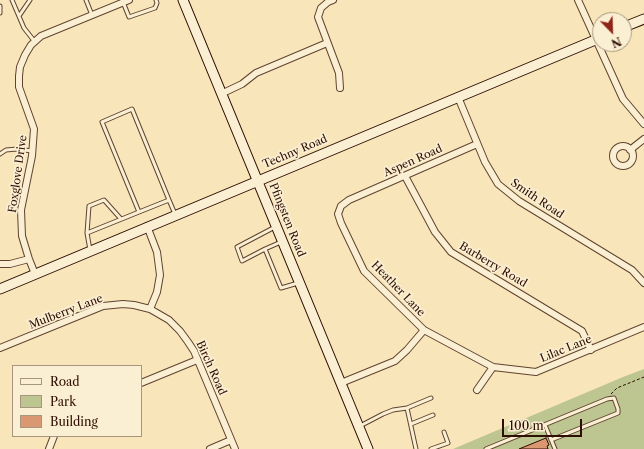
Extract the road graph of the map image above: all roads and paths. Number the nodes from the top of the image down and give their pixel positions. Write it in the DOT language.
graph roads {
  1 [pos="12,0"];
  2 [pos="30,0"];
  3 [pos="86,0"];
  4 [pos="156,0"];
  5 [pos="182,0"];
  6 [pos="333,0"];
  7 [pos="578,0"];
  8 [pos="126,1"];
  9 [pos="0,6"];
  10 [pos="0,13"];
  11 [pos="92,15"];
  12 [pos="19,16"];
  13 [pos="644,19"];
  14 [pos="632,24"];
  15 [pos="592,27"];
  16 [pos="592,41"];
  17 [pos="35,42"];
  18 [pos="327,43"];
  19 [pos="603,52"];
  20 [pos="340,88"];
  21 [pos="221,94"];
  22 [pos="458,97"];
  23 [pos="644,124"];
  24 [pos="644,139"];
  25 [pos="477,144"];
  26 [pos="630,150"];
  27 [pos="32,151"];
  28 [pos="0,154"];
  29 [pos="405,176"];
  30 [pos="258,181"];
  31 [pos="356,197"];
  32 [pos="169,200"];
  33 [pos="140,212"];
  34 [pos="175,215"];
  35 [pos="121,219"];
  36 [pos="148,226"];
  37 [pos="276,226"];
  38 [pos="87,233"];
  39 [pos="282,241"];
  40 [pos="265,249"];
  41 [pos="90,250"];
  42 [pos="29,259"];
  43 [pos="0,264"];
  44 [pos="35,274"];
  45 [pos="300,282"];
  46 [pos="644,283"];
  47 [pos="0,288"];
  48 [pos="150,309"];
  49 [pos="644,327"];
  50 [pos="424,330"];
  51 [pos="0,348"];
  52 [pos="591,350"];
  53 [pos="197,360"];
  54 [pos="493,367"];
  55 [pos="644,377"];
  56 [pos="142,383"];
  57 [pos="341,383"];
  58 [pos="477,390"];
  59 [pos="431,398"];
  60 [pos="607,399"];
  61 [pos="407,408"];
  62 [pos="433,414"];
  63 [pos="411,424"];
  64 [pos="545,425"];
  65 [pos="359,427"];
  66 [pos="444,432"];
  67 [pos="54,437"];
  68 [pos="231,440"];
  69 [pos="551,440"];
  70 [pos="49,449"];
  71 [pos="210,449"];
  72 [pos="235,449"];
  73 [pos="368,449"];
  74 [pos="416,449"];
  75 [pos="431,449"];
  76 [pos="486,449"];
  77 [pos="555,449"];
  1 -- 12 [label="lane"];
  2 -- 12 [label="lane"];
  3 -- 11 [label="lane"];
  4 -- 8 [label="lane"];
  5 -- 21 [label="main road, Pfingsten Road"];
  6 -- 18 [label="street"];
  7 -- 15 [label="street"];
  8 -- 11 [label="street, Foxglove Drive"];
  9 -- 10 [label="lane"];
  11 -- 17 [label="street, Foxglove Drive"];
  12 -- 17 [label="lane"];
  13 -- 14 [label="main road"];
  16 -- 22 [label="main road, Techny Road"];
  17 -- 27 [label="street, Foxglove Drive"];
  18 -- 20 [label="street"];
  18 -- 21 [label="street"];
  19 -- 23 [label="street"];
  21 -- 30 [label="main road, Pfingsten Road"];
  22 -- 25 [label="street, Smith Road"];
  22 -- 30 [label="main road, Techny Road"];
  24 -- 26 [label="street"];
  25 -- 29 [label="street, Aspen Road"];
  25 -- 46 [label="street, Smith Road"];
  27 -- 28 [label="lane"];
  27 -- 42 [label="street, Foxglove Drive"];
  29 -- 31 [label="street, Aspen Road"];
  29 -- 52 [label="street, Barberry Road"];
  30 -- 34 [label="main road, Techny Road"];
  30 -- 37 [label="main road, Pfingsten Road"];
  31 -- 50 [label="street, Heather Lane"];
  32 -- 33 [label="lane"];
  32 -- 33 [label="lane"];
  32 -- 34 [label="lane"];
  33 -- 35 [label="lane"];
  34 -- 36 [label="main road, Techny Road"];
  35 -- 38 [label="lane"];
  35 -- 38 [label="lane"];
  36 -- 41 [label="main road, Techny Road"];
  36 -- 48 [label="street"];
  37 -- 39 [label="main road, Pfingsten Road"];
  37 -- 40 [label="lane"];
  38 -- 41 [label="lane"];
  39 -- 40 [label="lane"];
  39 -- 45 [label="main road, Pfingsten Road"];
  40 -- 45 [label="lane"];
  41 -- 44 [label="main road, Techny Road"];
  42 -- 43 [label="street"];
  42 -- 44 [label="street, Foxglove Drive"];
  44 -- 47 [label="main road, Techny Road"];
  45 -- 57 [label="main road, Pfingsten Road"];
  48 -- 51 [label="street, Mulberry Lane"];
  48 -- 53 [label="street, Birch Road"];
  49 -- 52 [label="street, Lilac Lane"];
  50 -- 54 [label="street, Heather Lane"];
  50 -- 57 [label="street"];
  52 -- 54 [label="street, Lilac Lane"];
  53 -- 56 [label="street"];
  53 -- 68 [label="street, Birch Road"];
  54 -- 58 [label="street"];
  55 -- 60 [label="path"];
  57 -- 65 [label="main road, Pfingsten Road"];
  59 -- 61 [label="lane"];
  60 -- 64 [label="lane"];
  60 -- 69 [label="lane"];
  61 -- 63 [label="lane"];
  61 -- 65 [label="lane"];
  62 -- 63 [label="lane"];
  63 -- 74 [label="lane"];
  64 -- 69 [label="lane"];
  64 -- 76 [label="lane"];
  65 -- 73 [label="main road, Pfingsten Road"];
  66 -- 75 [label="lane"];
  67 -- 70 [label="street"];
  68 -- 71 [label="street"];
  68 -- 72 [label="street, Birch Road"];
  69 -- 77 [label="lane"];
}
